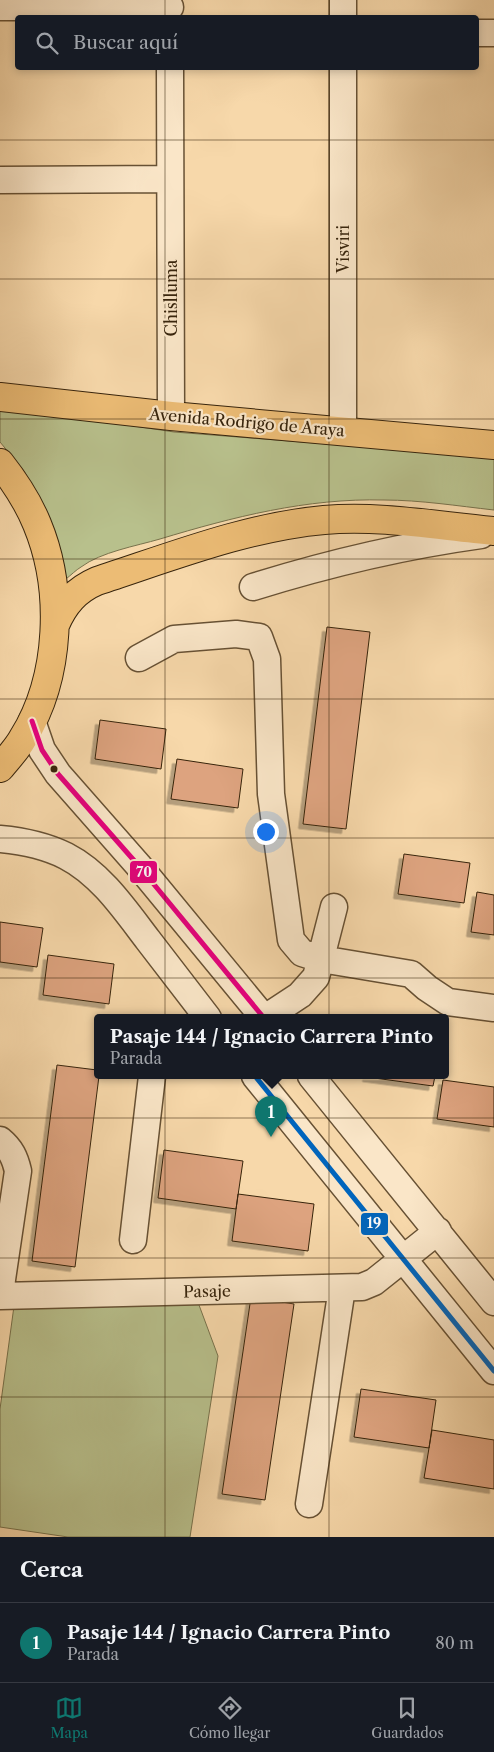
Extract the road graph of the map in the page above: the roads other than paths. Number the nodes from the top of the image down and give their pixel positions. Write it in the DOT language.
graph roads {
  1 [pos="343,0"];
  2 [pos="0,7"];
  3 [pos="170,8"];
  4 [pos="343,15"];
  5 [pos="479,33"];
  6 [pos="494,33"];
  7 [pos="170,70"];
  8 [pos="343,70"];
  9 [pos="0,180"];
  10 [pos="170,180"];
  11 [pos="0,397"];
  12 [pos="171,416"];
  13 [pos="343,431"];
  14 [pos="494,445"];
  15 [pos="0,463"];
  16 [pos="494,532"];
  17 [pos="253,587"];
  18 [pos="55,625"];
  19 [pos="139,658"];
  20 [pos="32,721"];
  21 [pos="0,768"];
  22 [pos="0,839"];
  23 [pos="334,907"];
  24 [pos="321,959"];
  25 [pos="494,1008"];
  26 [pos="205,1014"];
  27 [pos="261,1014"];
  28 [pos="270,1014"];
  29 [pos="152,1079"];
  30 [pos="257,1079"];
  31 [pos="313,1079"];
  32 [pos="5,1145"];
  33 [pos="438,1231"];
  34 [pos="133,1240"];
  35 [pos="404,1258"];
  36 [pos="342,1288"];
  37 [pos="0,1295"];
  38 [pos="493,1298"];
  39 [pos="494,1371"];
  40 [pos="309,1504"];
  1 -- 4 [label="street"];
  2 -- 3 [label="street"];
  5 -- 6 [label="street"];
  7 -- 10 [label="street, Chislluma"];
  8 -- 13 [label="street, Visviri"];
  9 -- 10 [label="street"];
  10 -- 12 [label="street, Chislluma"];
  11 -- 12 [label="main road, Avenida Rodrigo de Araya"];
  12 -- 13 [label="main road, Avenida Rodrigo de Araya"];
  13 -- 14 [label="main road, Avenida Rodrigo de Araya"];
  15 -- 18 [label="main road"];
  16 -- 17 [label="street"];
  16 -- 18 [label="main road"];
  18 -- 20 [label="main road"];
  19 -- 24 [label="street"];
  20 -- 21 [label="main road"];
  20 -- 27 [label="street"];
  22 -- 26 [label="street"];
  23 -- 24 [label="street"];
  24 -- 25 [label="street"];
  24 -- 28 [label="street"];
  29 -- 34 [label="street"];
  30 -- 35 [label="street"];
  31 -- 33 [label="street"];
  32 -- 37 [label="street"];
  33 -- 35 [label="street, Pasaje"];
  33 -- 38 [label="street"];
  35 -- 36 [label="street, Pasaje"];
  35 -- 39 [label="street"];
  36 -- 37 [label="street, Pasaje"];
  36 -- 40 [label="street"];
}
